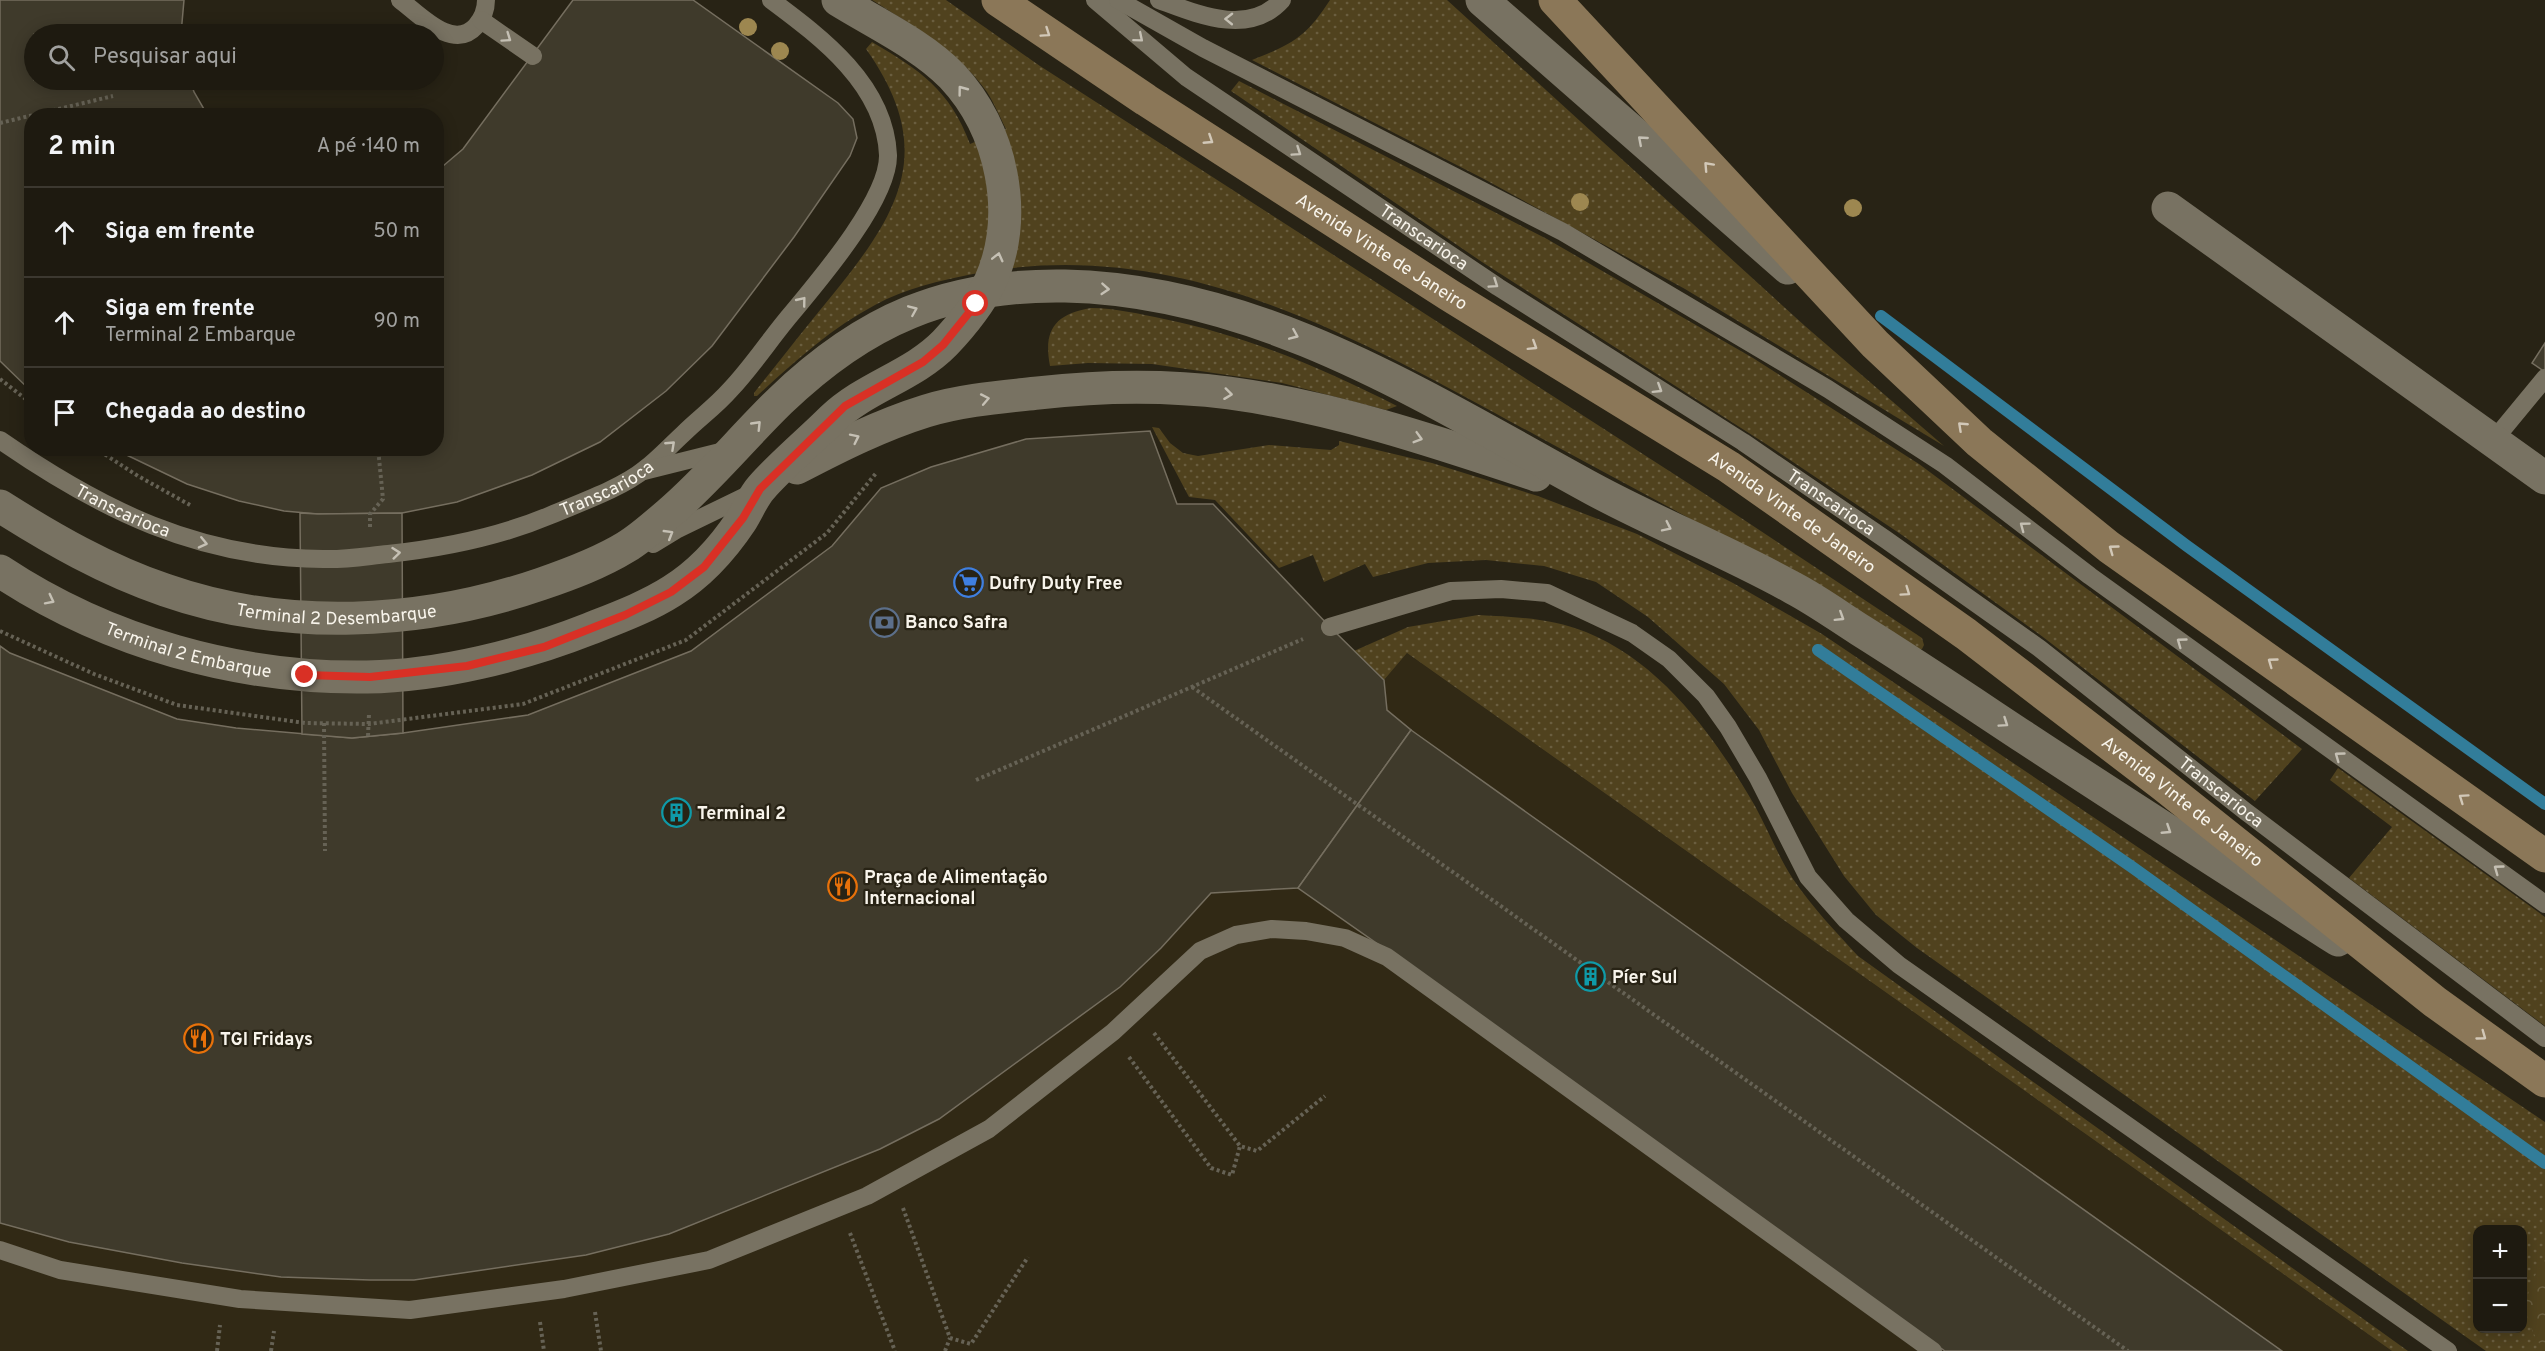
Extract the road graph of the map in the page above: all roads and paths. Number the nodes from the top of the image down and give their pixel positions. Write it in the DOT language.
graph roads {
  1 [pos="400,0"];
  2 [pos="486,0"];
  3 [pos="771,0"];
  4 [pos="838,0"];
  5 [pos="998,0"];
  6 [pos="1095,0"];
  7 [pos="1118,0"];
  8 [pos="1160,0"];
  9 [pos="1282,0"];
  10 [pos="1482,0"];
  11 [pos="1555,0"];
  12 [pos="481,20"];
  13 [pos="432,24"];
  14 [pos="444,32"];
  15 [pos="533,56"];
  16 [pos="113,96"];
  17 [pos="63,108"];
  18 [pos="24,117"];
  19 [pos="0,123"];
  20 [pos="2168,208"];
  21 [pos="1875,344"];
  22 [pos="2545,378"];
  23 [pos="0,379"];
  24 [pos="24,398"];
  25 [pos="0,440"];
  26 [pos="2493,441"];
  27 [pos="733,449"];
  28 [pos="108,456"];
  29 [pos="379,456"];
  30 [pos="643,471"];
  31 [pos="2545,478"];
  32 [pos="763,486"];
  33 [pos="1615,501"];
  34 [pos="0,506"];
  35 [pos="195,507"];
  36 [pos="370,514"];
  37 [pos="0,516"];
  38 [pos="0,571"];
  39 [pos="1330,627"];
  40 [pos="1192,687"];
  41 [pos="324,723"];
  42 [pos="369,724"];
  43 [pos="368,736"];
  44 [pos="976,780"];
  45 [pos="325,851"];
  46 [pos="2545,856"];
  47 [pos="2545,904"];
  48 [pos="2434,1002"];
  49 [pos="1148,1024"];
  50 [pos="2545,1038"];
  51 [pos="1126,1054"];
  52 [pos="2545,1081"];
  53 [pos="1325,1096"];
  54 [pos="1240,1146"];
  55 [pos="903,1207"];
  56 [pos="846,1223"];
  57 [pos="0,1250"];
  58 [pos="1028,1257"];
  59 [pos="950,1338"];
  60 [pos="895,1351"];
  61 [pos="945,1351"];
  62 [pos="1933,1351"];
  63 [pos="2128,1351"];
  64 [pos="2448,1351"];
  1 -- 13 [label="lane"];
  2 -- 12 [label="lane"];
  30 -- 3 [label="lane, Transcarioca, one-way"];
  32 -- 4 [label="street, Terminal 2 Embarque, one-way"];
  5 -- 48 [label="street, Avenida Vinte de Janeiro, one-way"];
  6 -- 50 [label="lane, Transcarioca, one-way"];
  47 -- 7 [label="lane, one-way"];
  9 -- 8 [label="lane, one-way"];
  21 -- 10 [label="street, one-way"];
  21 -- 11 [label="street, one-way"];
  12 -- 14 [label="lane"];
  12 -- 15 [label="lane, one-way"];
  16 -- 17 [label="path"];
  18 -- 19 [label="path"];
  20 -- 26 [label="street"];
  46 -- 21 [label="street, one-way"];
  22 -- 26 [label="lane"];
  23 -- 24 [label="path"];
  25 -- 30 [label="lane, Transcarioca, one-way"];
  26 -- 31 [label="street"];
  27 -- 30 [label="lane"];
  27 -- 33 [label="street, Terminal 2 Desembarque, one-way"];
  27 -- 34 [label="street, Terminal 2 Desembarque"];
  28 -- 35 [label="path"];
  29 -- 36 [label="path"];
  32 -- 33 [label="street, one-way"];
  37 -- 32 [label="lane, one-way"];
  38 -- 32 [label="street, Terminal 2 Embarque, one-way"];
  33 -- 48 [label="street, one-way"];
  39 -- 40 [label="path"];
  39 -- 64 [label="lane"];
  40 -- 44 [label="path"];
  40 -- 63 [label="path"];
  41 -- 45 [label="path"];
  42 -- 43 [label="path"];
  48 -- 52 [label="street, Avenida Vinte de Janeiro, one-way"];
  49 -- 54 [label="path"];
  51 -- 54 [label="path"];
  53 -- 54 [label="path"];
  55 -- 59 [label="path"];
  56 -- 60 [label="path"];
  57 -- 62 [label="lane"];
  58 -- 59 [label="path"];
  59 -- 61 [label="path"];
}
